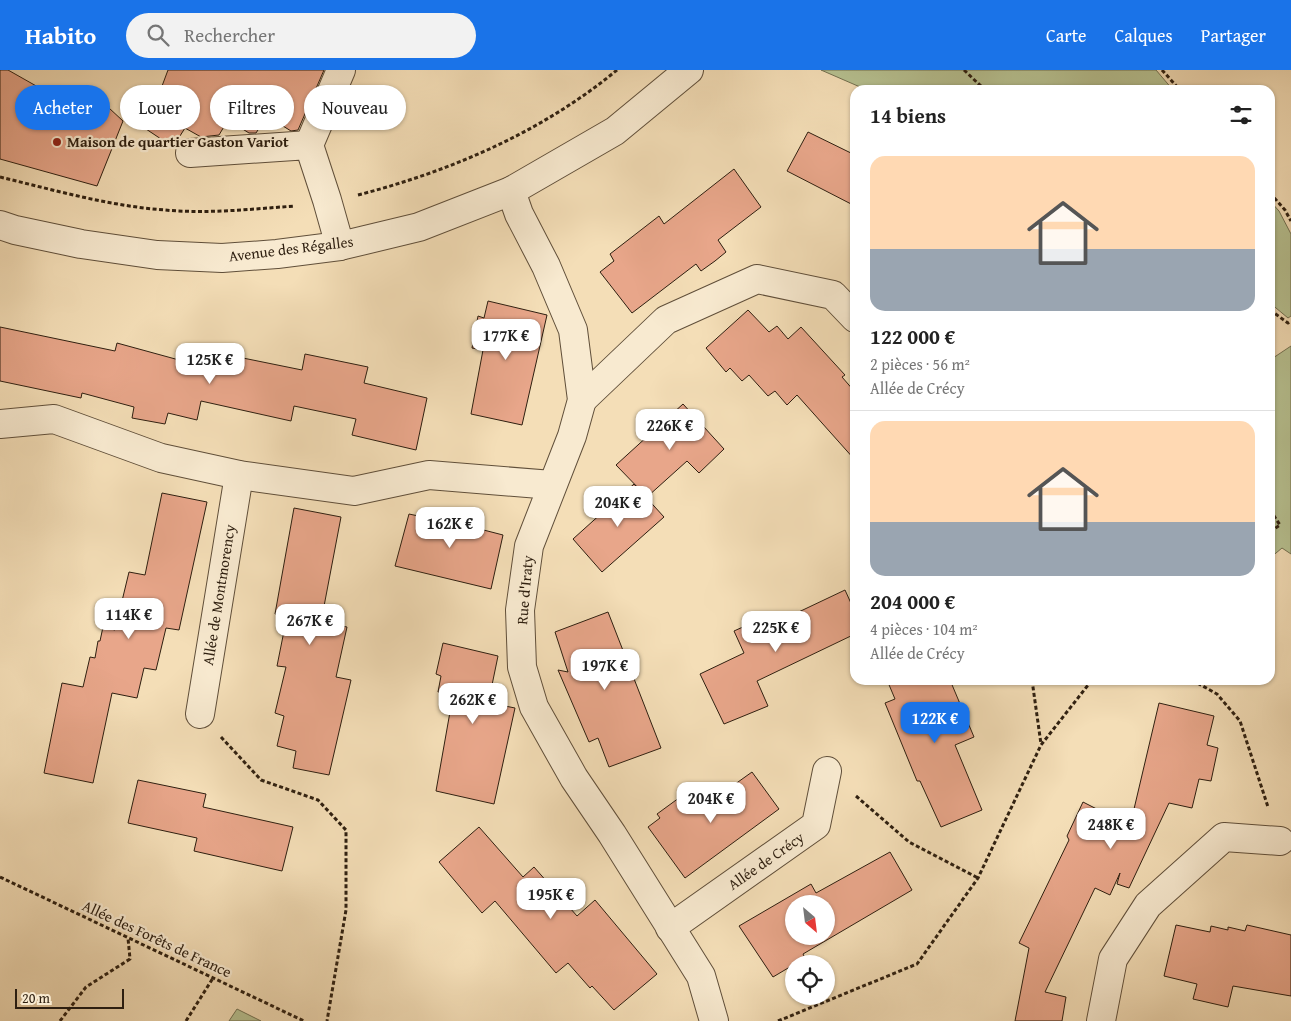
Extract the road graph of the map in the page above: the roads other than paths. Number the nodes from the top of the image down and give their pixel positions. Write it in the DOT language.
graph roads {
  1 [pos="341,70"];
  2 [pos="689,70"];
  3 [pos="309,145"];
  4 [pos="190,153"];
  5 [pos="511,191"];
  6 [pos="0,225"];
  7 [pos="340,246"];
  8 [pos="850,313"];
  9 [pos="582,400"];
  10 [pos="0,424"];
  11 [pos="239,475"];
  12 [pos="552,485"];
  13 [pos="200,714"];
  14 [pos="827,771"];
  15 [pos="1280,841"];
  16 [pos="670,928"];
  17 [pos="714,1021"];
  18 [pos="1101,1021"];
  1 -- 3 [label="street"];
  2 -- 5 [label="street, Avenue des Régalles"];
  3 -- 4 [label="street"];
  3 -- 7 [label="street"];
  5 -- 7 [label="street, Avenue des Régalles"];
  5 -- 9 [label="street, Rue d'Iraty"];
  6 -- 7 [label="street, Avenue des Régalles"];
  8 -- 9 [label="street"];
  9 -- 12 [label="street, Rue d'Iraty"];
  10 -- 11 [label="street"];
  11 -- 12 [label="street"];
  11 -- 13 [label="street, Allée de Montmorency"];
  12 -- 16 [label="street, Rue d'Iraty"];
  14 -- 16 [label="street, Allée de Crécy"];
  15 -- 18 [label="street"];
  16 -- 17 [label="street, Rue d'Iraty"];
}
